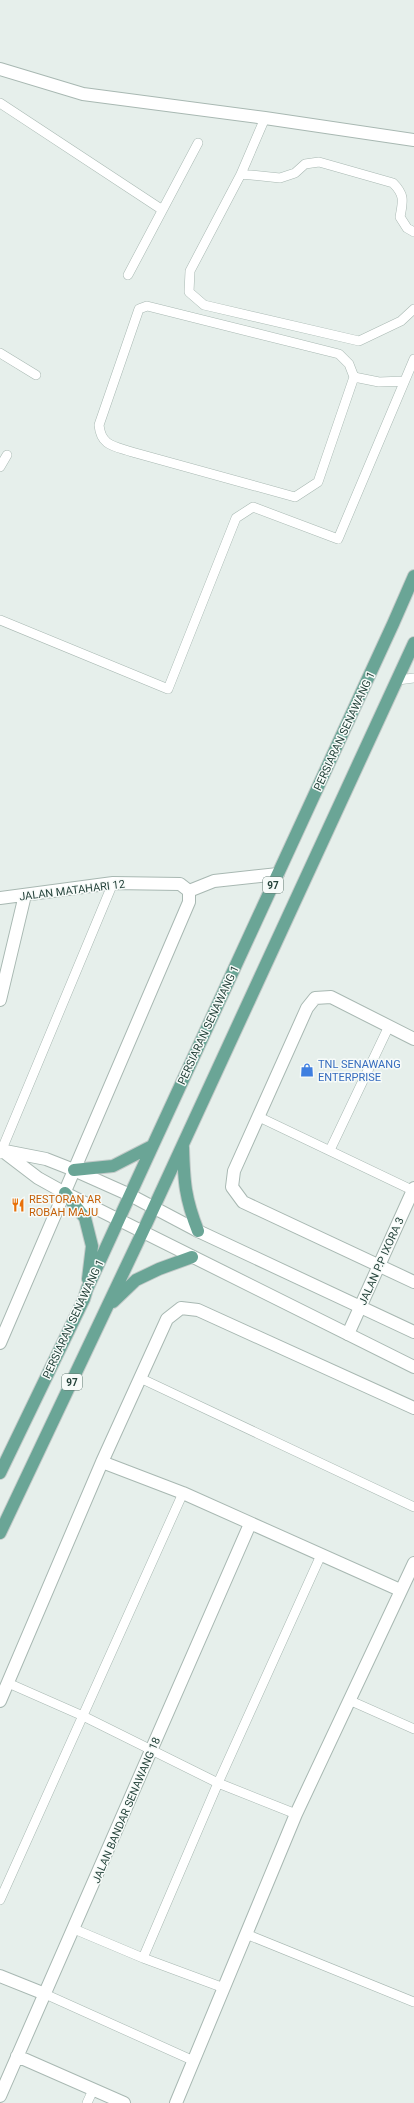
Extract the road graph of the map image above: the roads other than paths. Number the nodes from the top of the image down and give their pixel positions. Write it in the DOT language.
graph roads {
  1 [pos="0,69"];
  2 [pos="0,103"];
  3 [pos="265,118"];
  4 [pos="414,140"];
  5 [pos="198,143"];
  6 [pos="241,174"];
  7 [pos="162,209"];
  8 [pos="414,232"];
  9 [pos="128,276"];
  10 [pos="414,309"];
  11 [pos="0,353"];
  12 [pos="414,359"];
  13 [pos="36,375"];
  14 [pos="354,377"];
  15 [pos="404,381"];
  16 [pos="7,455"];
  17 [pos="0,467"];
  18 [pos="414,576"];
  19 [pos="0,620"];
  20 [pos="414,643"];
  21 [pos="414,678"];
  22 [pos="398,680"];
  23 [pos="278,874"];
  24 [pos="113,883"];
  25 [pos="189,892"];
  26 [pos="25,895"];
  27 [pos="0,898"];
  28 [pos="3,977"];
  29 [pos="0,1000"];
  30 [pos="389,1026"];
  31 [pos="414,1039"];
  32 [pos="259,1117"];
  33 [pos="183,1143"];
  34 [pos="152,1146"];
  35 [pos="330,1150"];
  36 [pos="1,1151"];
  37 [pos="74,1170"];
  38 [pos="414,1190"];
  39 [pos="66,1192"];
  40 [pos="130,1195"];
  41 [pos="154,1207"];
  42 [pos="120,1219"];
  43 [pos="143,1231"];
  44 [pos="198,1231"];
  45 [pos="192,1257"];
  46 [pos="380,1264"];
  47 [pos="414,1282"];
  48 [pos="87,1288"];
  49 [pos="108,1307"];
  50 [pos="360,1307"];
  51 [pos="414,1332"];
  52 [pos="348,1334"];
  53 [pos="0,1343"];
  54 [pos="414,1367"];
  55 [pos="140,1378"];
  56 [pos="414,1408"];
  57 [pos="102,1462"];
  58 [pos="0,1473"];
  59 [pos="183,1493"];
  60 [pos="414,1507"];
  61 [pos="250,1524"];
  62 [pos="0,1533"];
  63 [pos="321,1554"];
  64 [pos="414,1563"];
  65 [pos="400,1590"];
  66 [pos="8,1683"];
  67 [pos="0,1701"];
  68 [pos="351,1701"];
  69 [pos="83,1716"];
  70 [pos="414,1729"];
  71 [pos="152,1750"];
  72 [pos="218,1783"];
  73 [pos="296,1814"];
  74 [pos="0,1900"];
  75 [pos="74,1929"];
  76 [pos="246,1934"];
  77 [pos="143,1958"];
  78 [pos="0,1976"];
  79 [pos="224,1988"];
  80 [pos="45,1994"];
  81 [pos="414,2002"];
  82 [pos="17,2056"];
  83 [pos="194,2060"];
  84 [pos="93,2090"];
  85 [pos="0,2096"];
  86 [pos="87,2103"];
  87 [pos="124,2103"];
  88 [pos="176,2103"];
  1 -- 3 [label="street"];
  2 -- 7 [label="lane"];
  3 -- 4 [label="street"];
  3 -- 6 [label="lane"];
  5 -- 7 [label="lane"];
  6 -- 8 [label="lane"];
  6 -- 10 [label="lane"];
  7 -- 9 [label="lane"];
  11 -- 13 [label="lane"];
  12 -- 15 [label="lane"];
  14 -- 14 [label="lane"];
  14 -- 15 [label="lane"];
  15 -- 19 [label="lane"];
  16 -- 17 [label="lane"];
  18 -- 23 [label="main road, PERSIARAN SENAWANG 1 / 97"];
  20 -- 22 [label="main road, 97"];
  21 -- 22 [label="lane"];
  22 -- 33 [label="main road, 97"];
  23 -- 25 [label="street"];
  23 -- 34 [label="main road, PERSIARAN SENAWANG 1 / 97"];
  24 -- 25 [label="street, JALAN MATAHARI 12"];
  24 -- 26 [label="street, JALAN MATAHARI 12"];
  24 -- 36 [label="lane"];
  25 -- 37 [label="street"];
  26 -- 27 [label="street, JALAN MATAHARI 12"];
  26 -- 28 [label="street"];
  28 -- 29 [label="street"];
  30 -- 31 [label="street"];
  30 -- 32 [label="street"];
  30 -- 35 [label="lane"];
  32 -- 35 [label="lane"];
  32 -- 46 [label="street"];
  33 -- 41 [label="main road, 97"];
  33 -- 44 [label="main road"];
  34 -- 37 [label="main road"];
  34 -- 40 [label="main road, PERSIARAN SENAWANG 1 / 97"];
  35 -- 38 [label="lane"];
  36 -- 37 [label="street"];
  36 -- 39 [label="street"];
  37 -- 39 [label="street"];
  37 -- 40 [label="street"];
  38 -- 46 [label="street, JALAN P.P IXORA 3"];
  39 -- 42 [label="street"];
  39 -- 48 [label="main road"];
  39 -- 53 [label="street"];
  40 -- 41 [label="street"];
  40 -- 42 [label="main road, PERSIARAN SENAWANG 1 / 97"];
  41 -- 43 [label="main road, 97"];
  41 -- 44 [label="street"];
  42 -- 43 [label="street"];
  42 -- 48 [label="main road, PERSIARAN SENAWANG 1 / 97"];
  43 -- 45 [label="street"];
  43 -- 49 [label="main road, 97"];
  44 -- 50 [label="street"];
  45 -- 49 [label="main road"];
  45 -- 52 [label="street"];
  46 -- 47 [label="street"];
  46 -- 50 [label="street, JALAN P.P IXORA 3"];
  48 -- 58 [label="main road, PERSIARAN SENAWANG 1 / 97"];
  49 -- 62 [label="main road, 97"];
  50 -- 51 [label="street"];
  50 -- 52 [label="street, JALAN P.P IXORA 3"];
  52 -- 54 [label="street"];
  55 -- 56 [label="street"];
  55 -- 57 [label="street"];
  55 -- 60 [label="lane"];
  57 -- 59 [label="street"];
  57 -- 66 [label="street"];
  59 -- 61 [label="street"];
  59 -- 69 [label="lane"];
  61 -- 63 [label="street"];
  61 -- 71 [label="street, JALAN BANDAR SENAWANG 18"];
  63 -- 65 [label="street"];
  63 -- 72 [label="lane"];
  64 -- 65 [label="street"];
  65 -- 68 [label="street"];
  66 -- 67 [label="street"];
  66 -- 69 [label="lane"];
  68 -- 70 [label="lane"];
  68 -- 73 [label="street"];
  69 -- 71 [label="lane"];
  69 -- 74 [label="lane"];
  71 -- 72 [label="lane"];
  71 -- 75 [label="street, JALAN BANDAR SENAWANG 18"];
  72 -- 73 [label="lane"];
  72 -- 77 [label="lane"];
  73 -- 76 [label="street"];
  75 -- 77 [label="lane"];
  75 -- 80 [label="street, JALAN BANDAR SENAWANG 18"];
  76 -- 79 [label="street"];
  76 -- 81 [label="lane"];
  77 -- 79 [label="lane"];
  78 -- 80 [label="street"];
  79 -- 83 [label="street"];
  80 -- 82 [label="street, JALAN BANDAR SENAWANG 18"];
  80 -- 83 [label="lane"];
  82 -- 84 [label="street"];
  82 -- 85 [label="street, JALAN BANDAR SENAWANG 18"];
  83 -- 88 [label="street"];
  84 -- 86 [label="lane"];
  84 -- 87 [label="street"];
}
